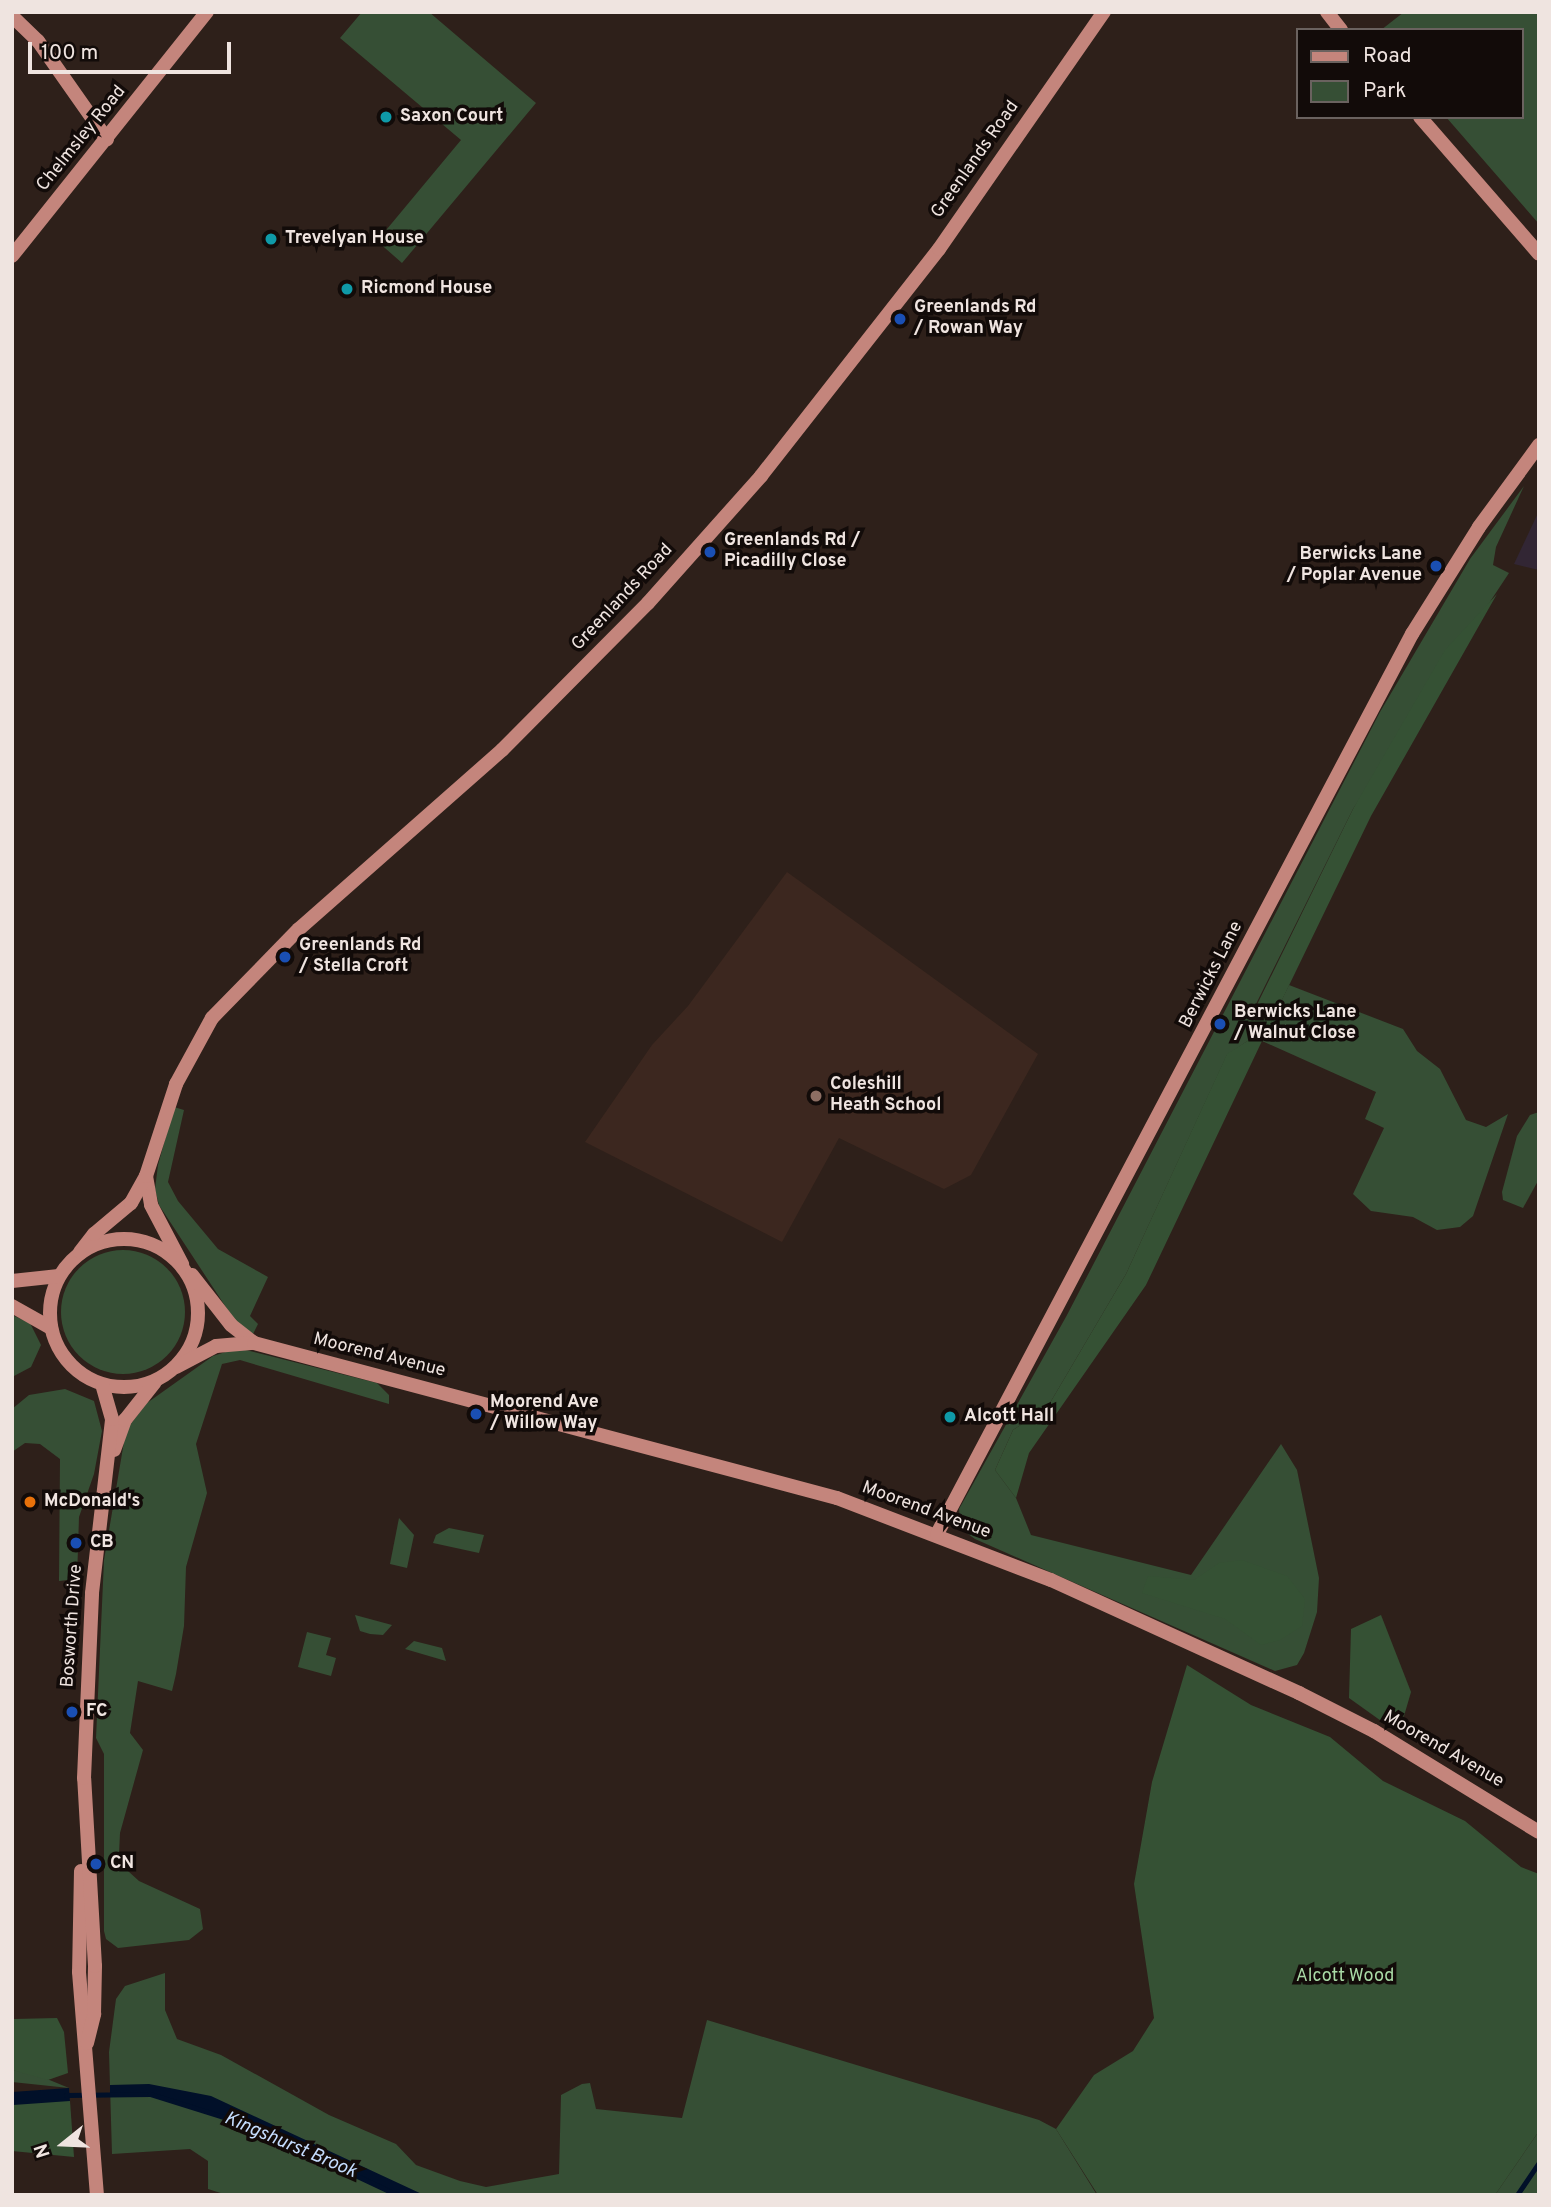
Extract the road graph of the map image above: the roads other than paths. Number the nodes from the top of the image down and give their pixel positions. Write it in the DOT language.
graph roads {
  1 [pos="207,12"];
  2 [pos="1104,12"];
  3 [pos="1327,12"];
  4 [pos="12,16"];
  5 [pos="1339,28"];
  6 [pos="1422,119"];
  7 [pos="107,139"];
  8 [pos="1539,254"];
  9 [pos="12,256"];
  10 [pos="1539,445"];
  11 [pos="146,1176"];
  12 [pos="80,1252"];
  13 [pos="185,1268"];
  14 [pos="59,1276"];
  15 [pos="12,1282"];
  16 [pos="12,1306"];
  17 [pos="51,1328"];
  18 [pos="254,1342"];
  19 [pos="176,1367"];
  20 [pos="156,1381"];
  21 [pos="102,1385"];
  22 [pos="108,1466"];
  23 [pos="937,1534"];
  24 [pos="85,1789"];
  25 [pos="1539,1832"];
  26 [pos="94,1987"];
  27 [pos="82,2004"];
  28 [pos="87,2043"];
  29 [pos="97,2195"];
  1 -- 7 [label="street, Chelmsley Road"];
  2 -- 11 [label="street, Greenlands Road"];
  3 -- 5 [label="street"];
  4 -- 7 [label="street"];
  6 -- 8 [label="street"];
  7 -- 9 [label="street, Chelmsley Road"];
  10 -- 23 [label="street, Berwicks Lane"];
  11 -- 12 [label="street, Greenlands Road"];
  11 -- 13 [label="street"];
  12 -- 13 [label="street"];
  12 -- 14 [label="street"];
  13 -- 18 [label="street, Moorend Avenue"];
  13 -- 19 [label="street"];
  14 -- 15 [label="street"];
  14 -- 17 [label="street"];
  16 -- 17 [label="street"];
  17 -- 21 [label="street"];
  18 -- 19 [label="street, Moorend Avenue"];
  18 -- 23 [label="street, Moorend Avenue"];
  19 -- 20 [label="street"];
  20 -- 21 [label="street"];
  20 -- 22 [label="street, Bosworth Drive"];
  21 -- 22 [label="street, Bosworth Drive"];
  22 -- 24 [label="street, Bosworth Drive"];
  23 -- 25 [label="street, Moorend Avenue"];
  24 -- 26 [label="street, Bosworth Drive"];
  24 -- 27 [label="street, Bosworth Drive"];
  26 -- 27 [label="street"];
  26 -- 28 [label="street, Bosworth Drive"];
  27 -- 28 [label="street, Bosworth Drive"];
  28 -- 29 [label="street, Bosworth Drive"];
}
